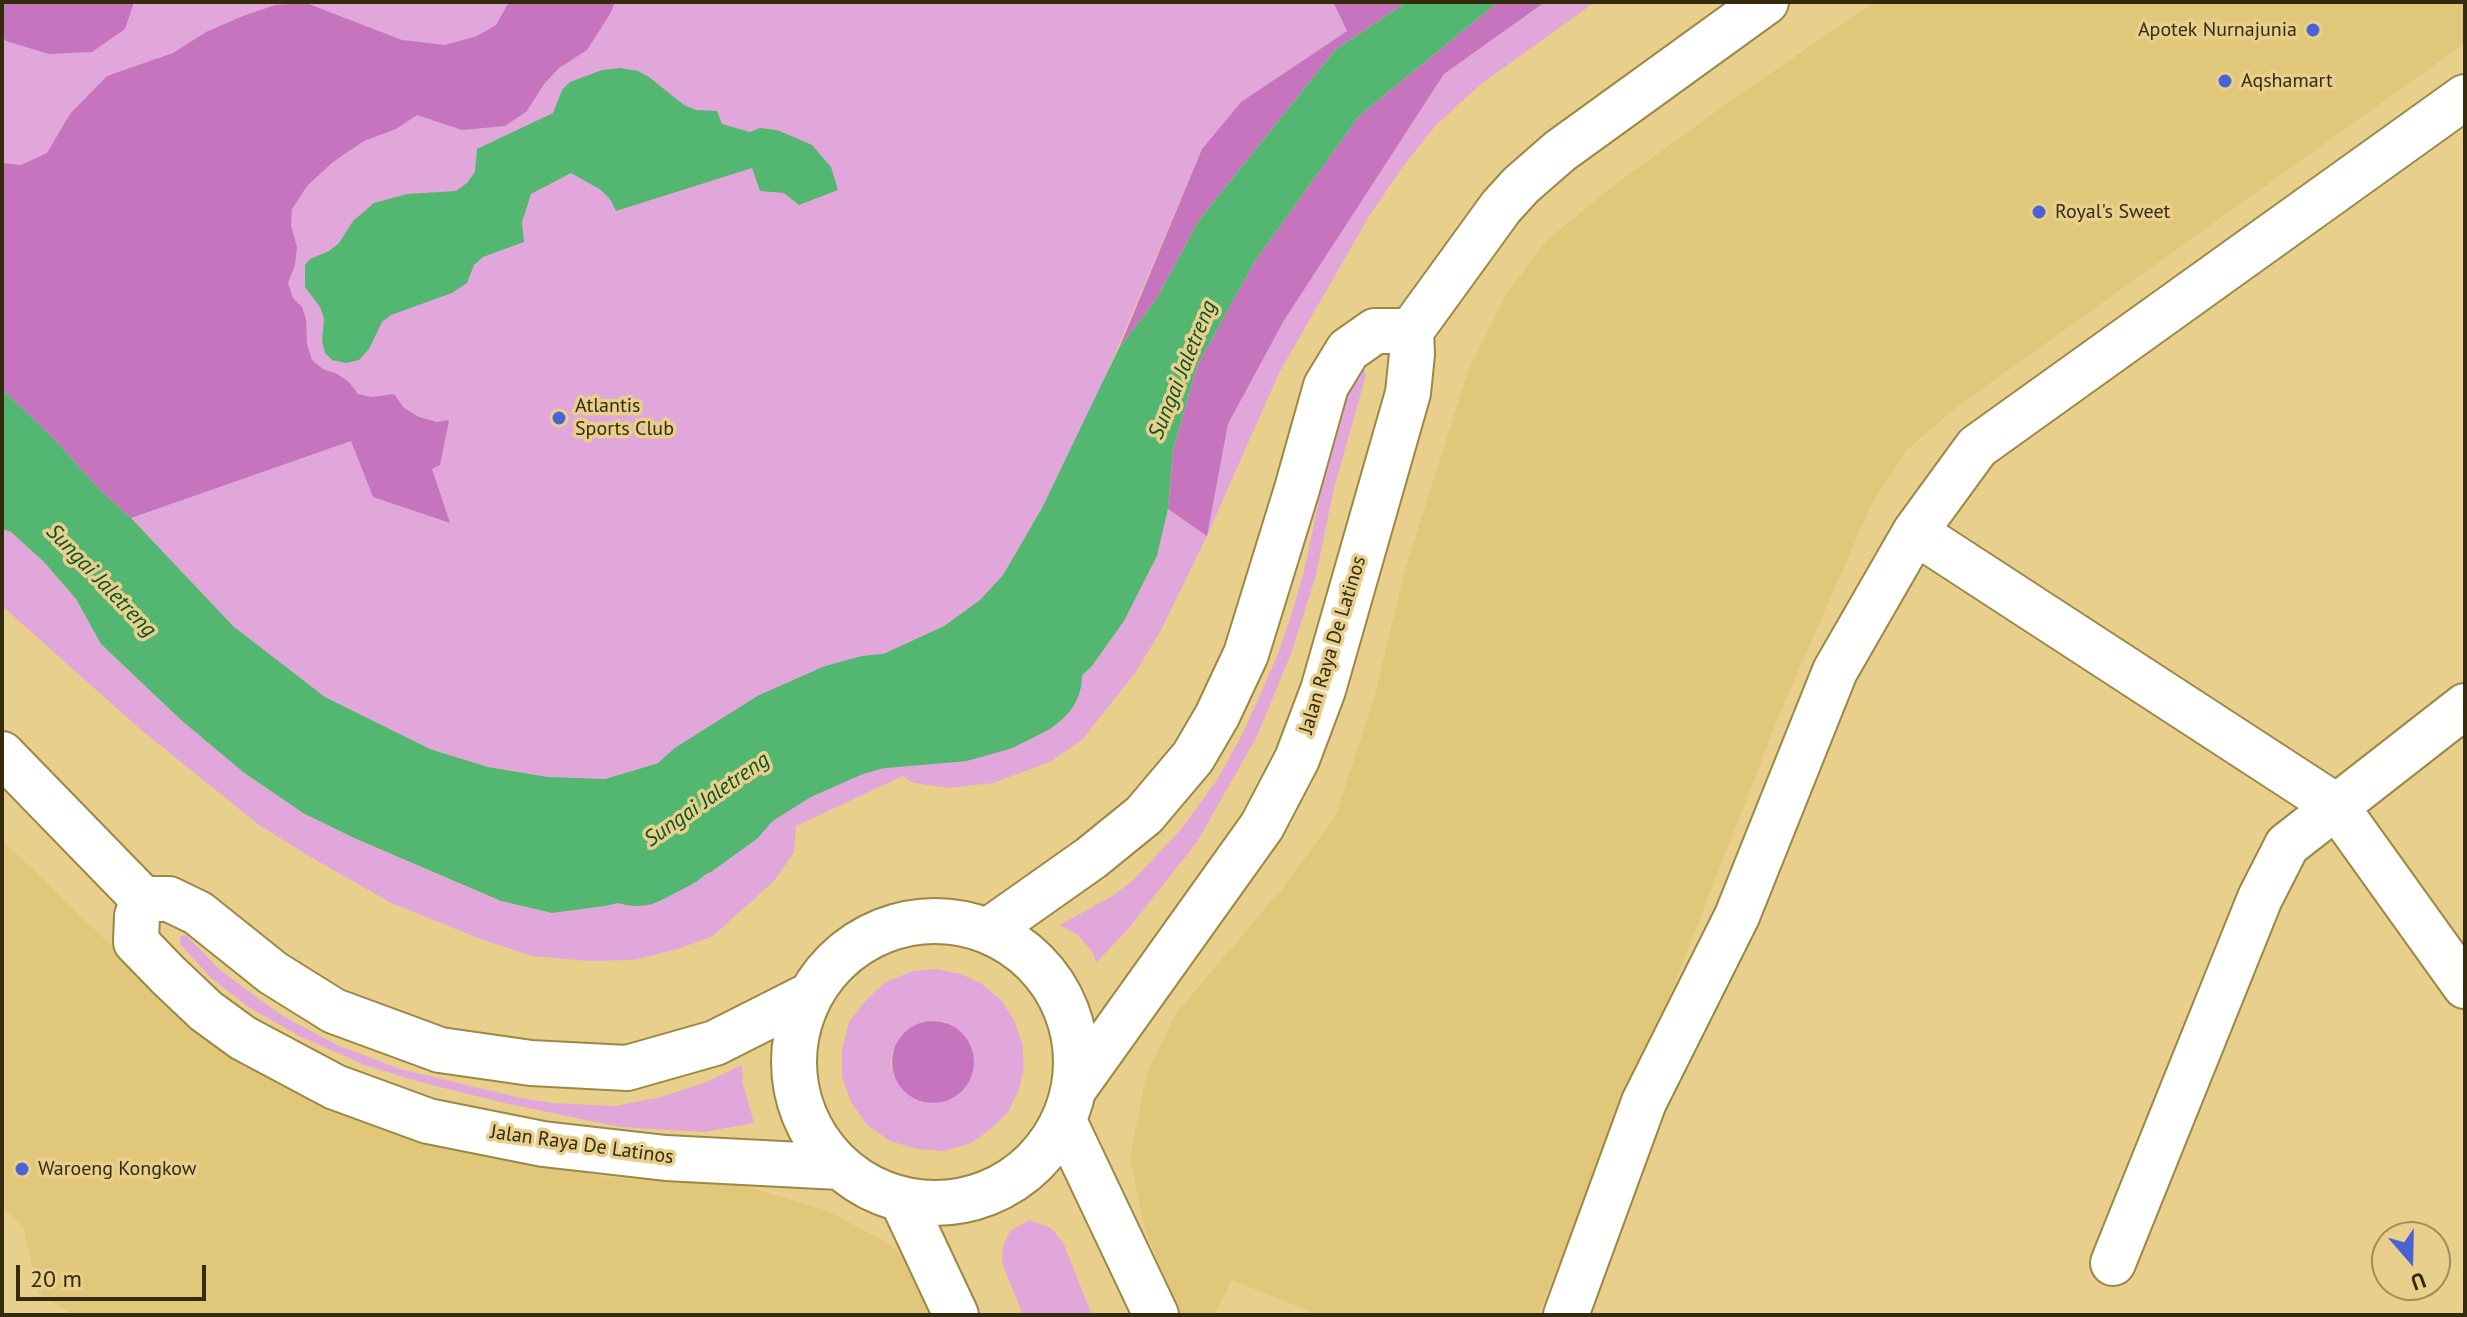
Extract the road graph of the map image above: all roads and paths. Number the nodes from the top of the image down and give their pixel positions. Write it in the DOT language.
graph roads {
  1 [pos="1766,2"];
  2 [pos="2465,97"];
  3 [pos="1411,331"];
  4 [pos="1915,532"];
  5 [pos="2465,706"];
  6 [pos="2,754"];
  7 [pos="2336,806"];
  8 [pos="143,899"];
  9 [pos="989,930"];
  10 [pos="2465,986"];
  11 [pos="810,995"];
  12 [pos="1069,1105"];
  13 [pos="839,1167"];
  14 [pos="902,1200"];
  15 [pos="2113,1263"];
  16 [pos="956,1315"];
  17 [pos="1156,1315"];
  18 [pos="1566,1315"];
  1 -- 3 [label="street"];
  2 -- 4 [label="street"];
  3 -- 9 [label="street"];
  3 -- 12 [label="street, Jalan Raya De Latinos"];
  4 -- 7 [label="street"];
  4 -- 18 [label="street"];
  5 -- 7 [label="street"];
  6 -- 8 [label="street"];
  7 -- 10 [label="street"];
  7 -- 15 [label="street"];
  8 -- 11 [label="street, Jalan Raya De Latinos"];
  8 -- 13 [label="street, Jalan Raya De Latinos"];
  9 -- 11 [label="street, Jalan Raya De Latinos"];
  9 -- 12 [label="street, Jalan Raya De Latinos"];
  11 -- 13 [label="street, Jalan Raya De Latinos"];
  12 -- 14 [label="street, Jalan Raya De Latinos"];
  12 -- 17 [label="street, Jalan Raya De Latinos"];
  13 -- 14 [label="street, Jalan Raya De Latinos"];
  14 -- 16 [label="street"];
}
